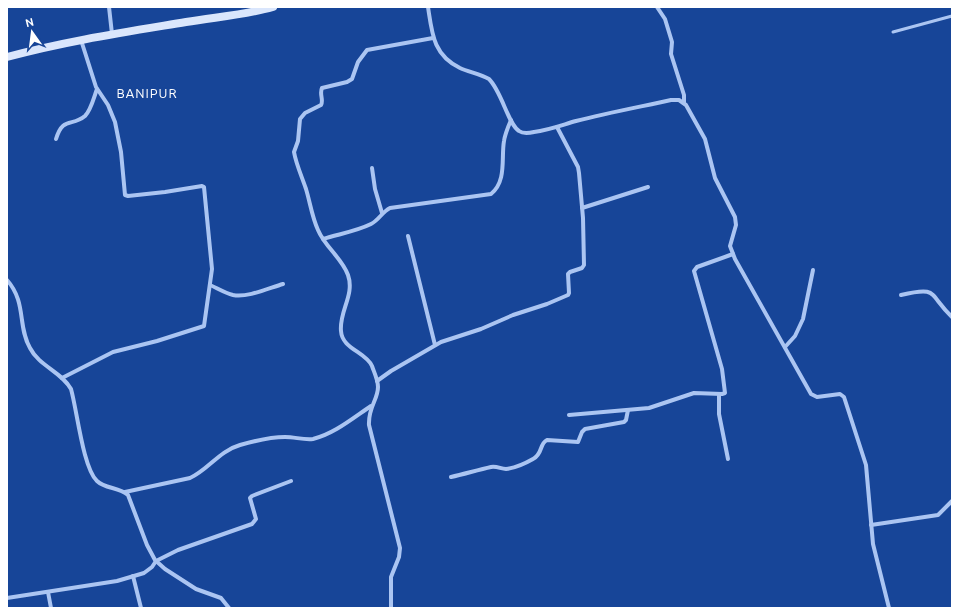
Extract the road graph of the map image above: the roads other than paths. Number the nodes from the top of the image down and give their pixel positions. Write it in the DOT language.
graph roads {
  1 [pos="109,7"];
  2 [pos="272,7"];
  3 [pos="428,7"];
  4 [pos="657,7"];
  5 [pos="952,16"];
  6 [pos="892,32"];
  7 [pos="112,34"];
  8 [pos="433,38"];
  9 [pos="81,40"];
  10 [pos="7,57"];
  11 [pos="97,89"];
  12 [pos="684,103"];
  13 [pos="511,120"];
  14 [pos="557,127"];
  15 [pos="56,139"];
  16 [pos="372,168"];
  17 [pos="648,187"];
  18 [pos="582,208"];
  19 [pos="382,213"];
  20 [pos="408,236"];
  21 [pos="323,239"];
  22 [pos="733,254"];
  23 [pos="813,270"];
  24 [pos="7,280"];
  25 [pos="283,284"];
  26 [pos="210,285"];
  27 [pos="901,295"];
  28 [pos="952,317"];
  29 [pos="435,345"];
  30 [pos="785,347"];
  31 [pos="62,378"];
  32 [pos="377,381"];
  33 [pos="719,394"];
  34 [pos="371,406"];
  35 [pos="628,410"];
  36 [pos="570,415"];
  37 [pos="728,459"];
  38 [pos="451,477"];
  39 [pos="290,481"];
  40 [pos="125,492"];
  41 [pos="952,501"];
  42 [pos="871,525"];
  43 [pos="156,561"];
  44 [pos="133,576"];
  45 [pos="48,592"];
  46 [pos="7,598"];
  47 [pos="51,608"];
  48 [pos="141,608"];
  49 [pos="229,608"];
  50 [pos="391,608"];
  51 [pos="889,608"];
  1 -- 7 [label="street"];
  2 -- 7 [label="street"];
  3 -- 8 [label="street"];
  4 -- 12 [label="street"];
  5 -- 6 [label="lane"];
  7 -- 9 [label="street"];
  8 -- 13 [label="street"];
  8 -- 21 [label="street"];
  9 -- 10 [label="street"];
  9 -- 11 [label="street"];
  11 -- 15 [label="street"];
  11 -- 26 [label="street"];
  12 -- 14 [label="street"];
  12 -- 22 [label="street"];
  13 -- 14 [label="street"];
  13 -- 19 [label="street"];
  14 -- 18 [label="street"];
  16 -- 19 [label="street"];
  17 -- 18 [label="street"];
  18 -- 29 [label="street"];
  19 -- 21 [label="street"];
  20 -- 29 [label="street"];
  21 -- 32 [label="street"];
  22 -- 30 [label="street"];
  22 -- 33 [label="street"];
  23 -- 30 [label="street"];
  24 -- 31 [label="street"];
  25 -- 26 [label="street"];
  26 -- 31 [label="street"];
  27 -- 28 [label="street"];
  29 -- 32 [label="street"];
  30 -- 42 [label="street"];
  31 -- 40 [label="street"];
  32 -- 34 [label="street"];
  33 -- 35 [label="street"];
  33 -- 37 [label="street"];
  34 -- 40 [label="street"];
  34 -- 50 [label="street"];
  35 -- 36 [label="street"];
  35 -- 38 [label="street"];
  39 -- 43 [label="street"];
  40 -- 43 [label="street"];
  41 -- 42 [label="street"];
  42 -- 51 [label="street"];
  43 -- 44 [label="street"];
  43 -- 49 [label="street"];
  44 -- 45 [label="street"];
  44 -- 48 [label="street"];
  45 -- 46 [label="street"];
  45 -- 47 [label="street"];
}
